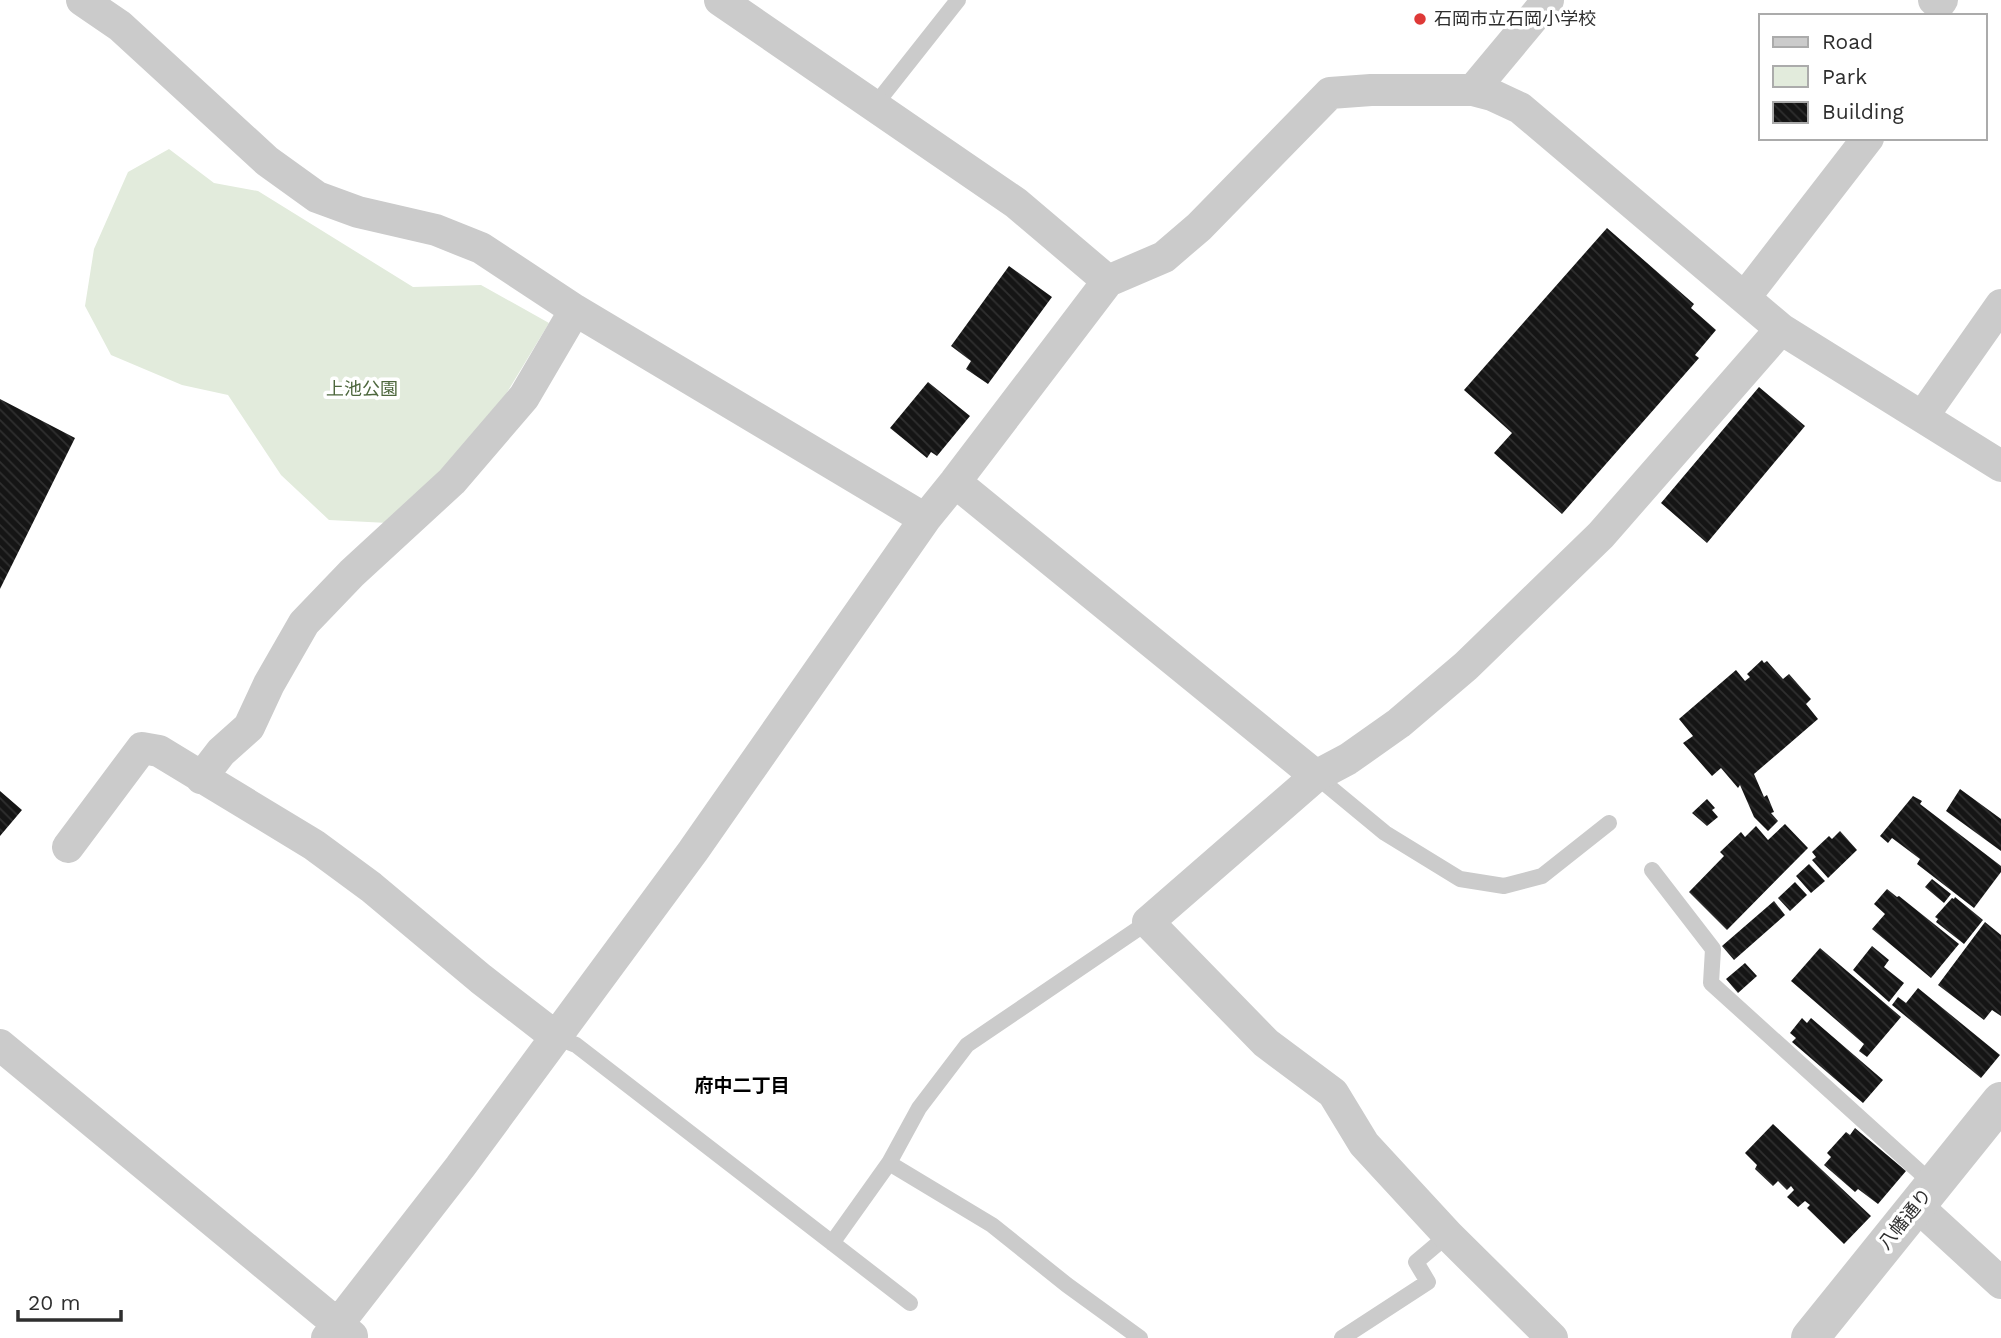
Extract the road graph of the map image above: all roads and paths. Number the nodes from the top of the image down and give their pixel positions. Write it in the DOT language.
graph roads {
  1 [pos="82,0"];
  2 [pos="720,0"];
  3 [pos="958,0"];
  4 [pos="1548,0"];
  5 [pos="1934,0"];
  6 [pos="1942,0"];
  7 [pos="1473,90"];
  8 [pos="875,105"];
  9 [pos="1866,140"];
  10 [pos="1108,281"];
  11 [pos="1745,297"];
  12 [pos="2001,305"];
  13 [pos="575,310"];
  14 [pos="1781,329"];
  15 [pos="1923,416"];
  16 [pos="2001,466"];
  17 [pos="955,482"];
  18 [pos="925,519"];
  19 [pos="1316,776"];
  20 [pos="201,778"];
  21 [pos="1609,823"];
  22 [pos="68,847"];
  23 [pos="1652,870"];
  24 [pos="1148,922"];
  25 [pos="556,1037"];
  26 [pos="0,1045"];
  27 [pos="2001,1101"];
  28 [pos="889,1163"];
  29 [pos="1924,1194"];
  30 [pos="1448,1235"];
  31 [pos="832,1243"];
  32 [pos="2001,1283"];
  33 [pos="910,1303"];
  34 [pos="340,1333"];
  35 [pos="1140,1338"];
  36 [pos="1342,1338"];
  37 [pos="1552,1338"];
  38 [pos="1810,1338"];
  1 -- 13 [label="street"];
  2 -- 8 [label="street"];
  3 -- 8 [label="lane"];
  4 -- 7 [label="street"];
  5 -- 6 [label="street"];
  7 -- 10 [label="street"];
  7 -- 11 [label="street"];
  8 -- 10 [label="street"];
  9 -- 11 [label="street"];
  10 -- 17 [label="street"];
  11 -- 14 [label="street"];
  12 -- 15 [label="street"];
  13 -- 18 [label="street"];
  13 -- 20 [label="street"];
  14 -- 15 [label="street"];
  14 -- 19 [label="street"];
  15 -- 16 [label="street"];
  17 -- 18 [label="street"];
  17 -- 19 [label="street"];
  18 -- 25 [label="street"];
  19 -- 21 [label="lane"];
  19 -- 24 [label="street"];
  20 -- 22 [label="street"];
  20 -- 25 [label="street"];
  23 -- 29 [label="lane"];
  24 -- 28 [label="lane"];
  24 -- 30 [label="street"];
  25 -- 31 [label="lane"];
  25 -- 34 [label="street"];
  26 -- 34 [label="street"];
  27 -- 29 [label="street, 八幡通り"];
  28 -- 31 [label="lane"];
  28 -- 35 [label="lane"];
  29 -- 32 [label="street"];
  29 -- 38 [label="street, 八幡通り"];
  30 -- 36 [label="lane"];
  30 -- 37 [label="street"];
  31 -- 33 [label="lane"];
}
